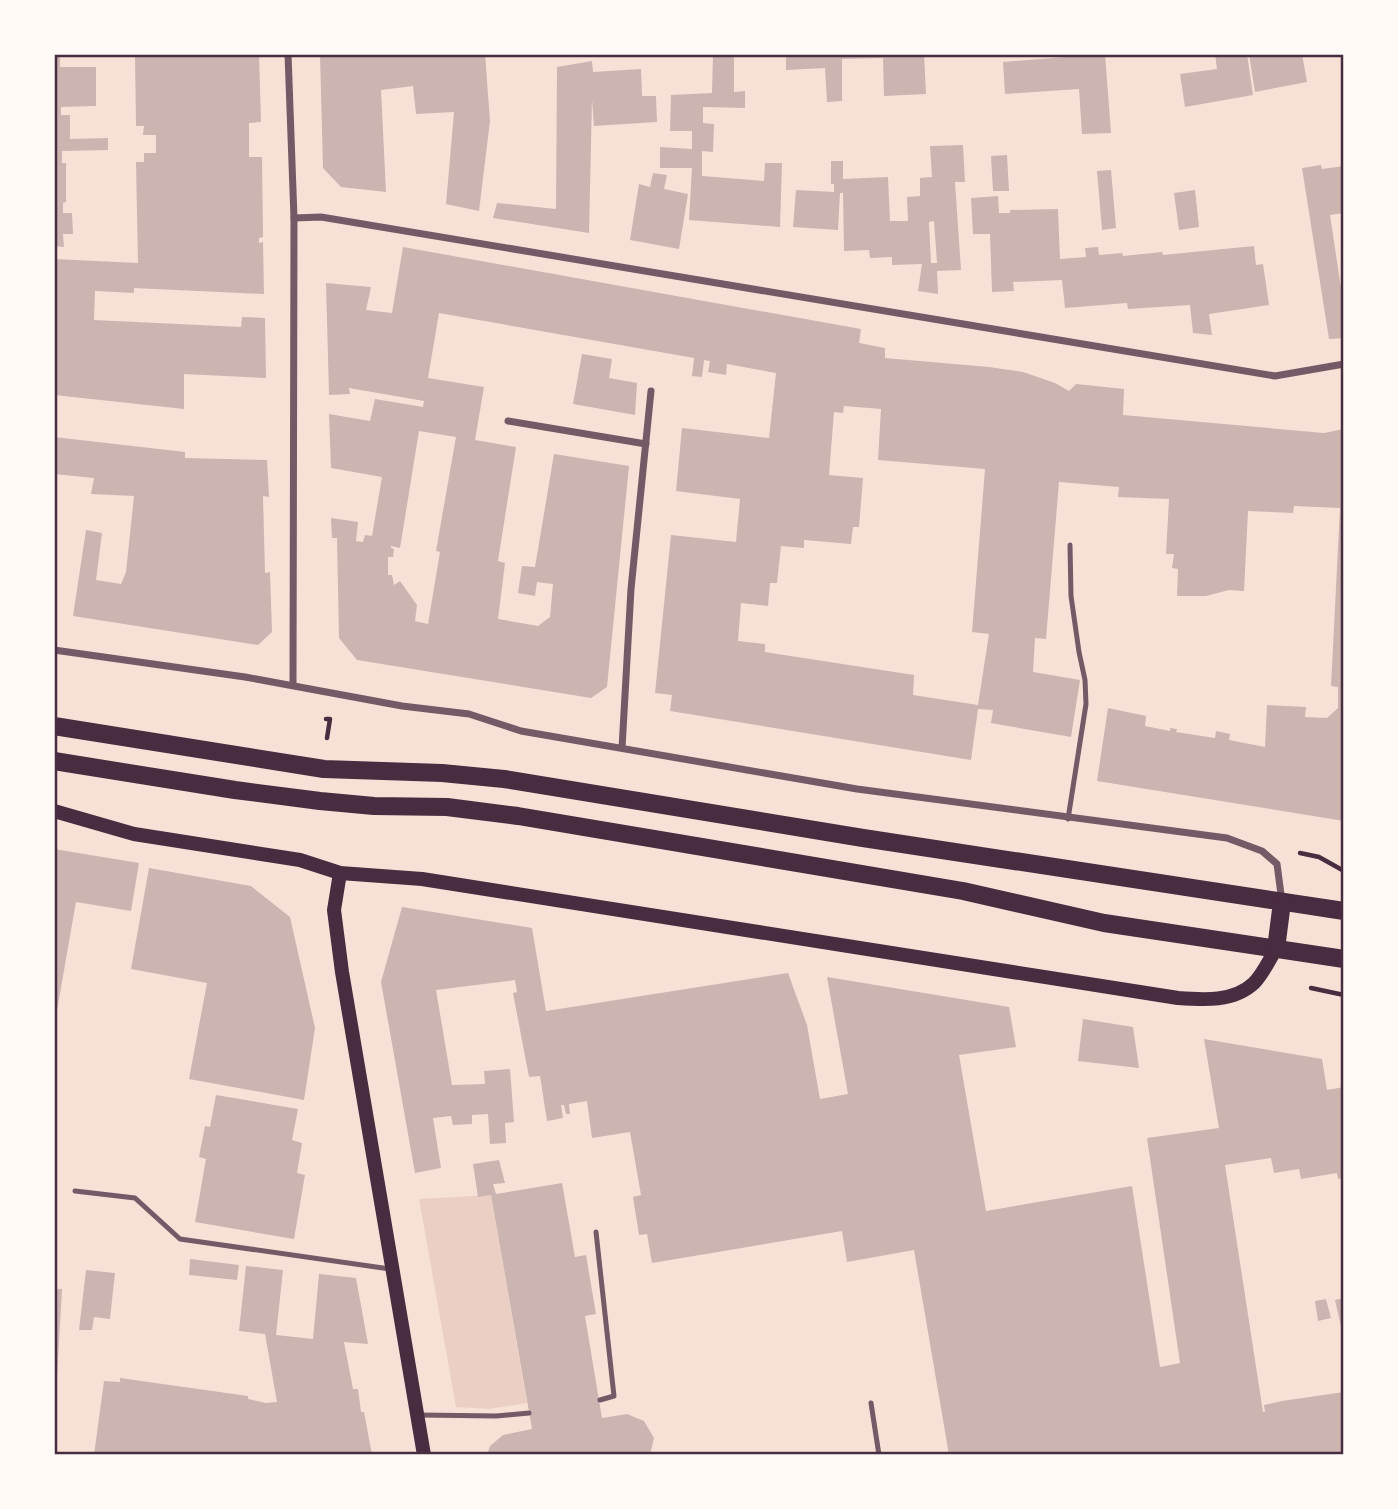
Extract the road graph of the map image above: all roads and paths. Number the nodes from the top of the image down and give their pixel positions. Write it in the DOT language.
graph roads {
  1 [pos="288,54"];
  2 [pos="295,218"];
  3 [pos="1344,364"];
  4 [pos="651,391"];
  5 [pos="508,421"];
  6 [pos="646,444"];
  7 [pos="1070,545"];
  8 [pos="54,650"];
  9 [pos="293,685"];
  10 [pos="54,726"];
  11 [pos="622,748"];
  12 [pos="54,761"];
  13 [pos="54,811"];
  14 [pos="1068,819"];
  15 [pos="340,873"];
  16 [pos="1282,902"];
  17 [pos="1344,911"];
  18 [pos="1276,950"];
  19 [pos="1344,959"];
  20 [pos="75,1191"];
  21 [pos="596,1232"];
  22 [pos="393,1270"];
  23 [pos="600,1400"];
  24 [pos="871,1403"];
  25 [pos="529,1413"];
  26 [pos="417,1415"];
  27 [pos="424,1455"];
  28 [pos="879,1455"];
  1 -- 2 [label="street"];
  2 -- 3 [label="street"];
  2 -- 9 [label="street"];
  4 -- 6 [label="street"];
  5 -- 6 [label="street"];
  6 -- 11 [label="street"];
  7 -- 14 [label="lane"];
  8 -- 9 [label="street"];
  9 -- 11 [label="street"];
  10 -- 16 [label="main road"];
  11 -- 14 [label="street"];
  12 -- 18 [label="main road"];
  13 -- 15 [label="main road"];
  14 -- 16 [label="street"];
  15 -- 18 [label="main road"];
  15 -- 22 [label="main road"];
  16 -- 17 [label="main road"];
  16 -- 18 [label="main road"];
  18 -- 19 [label="main road"];
  20 -- 22 [label="lane"];
  21 -- 23 [label="lane"];
  22 -- 26 [label="main road"];
  24 -- 28 [label="lane"];
  25 -- 26 [label="lane"];
  26 -- 27 [label="main road"];
}
